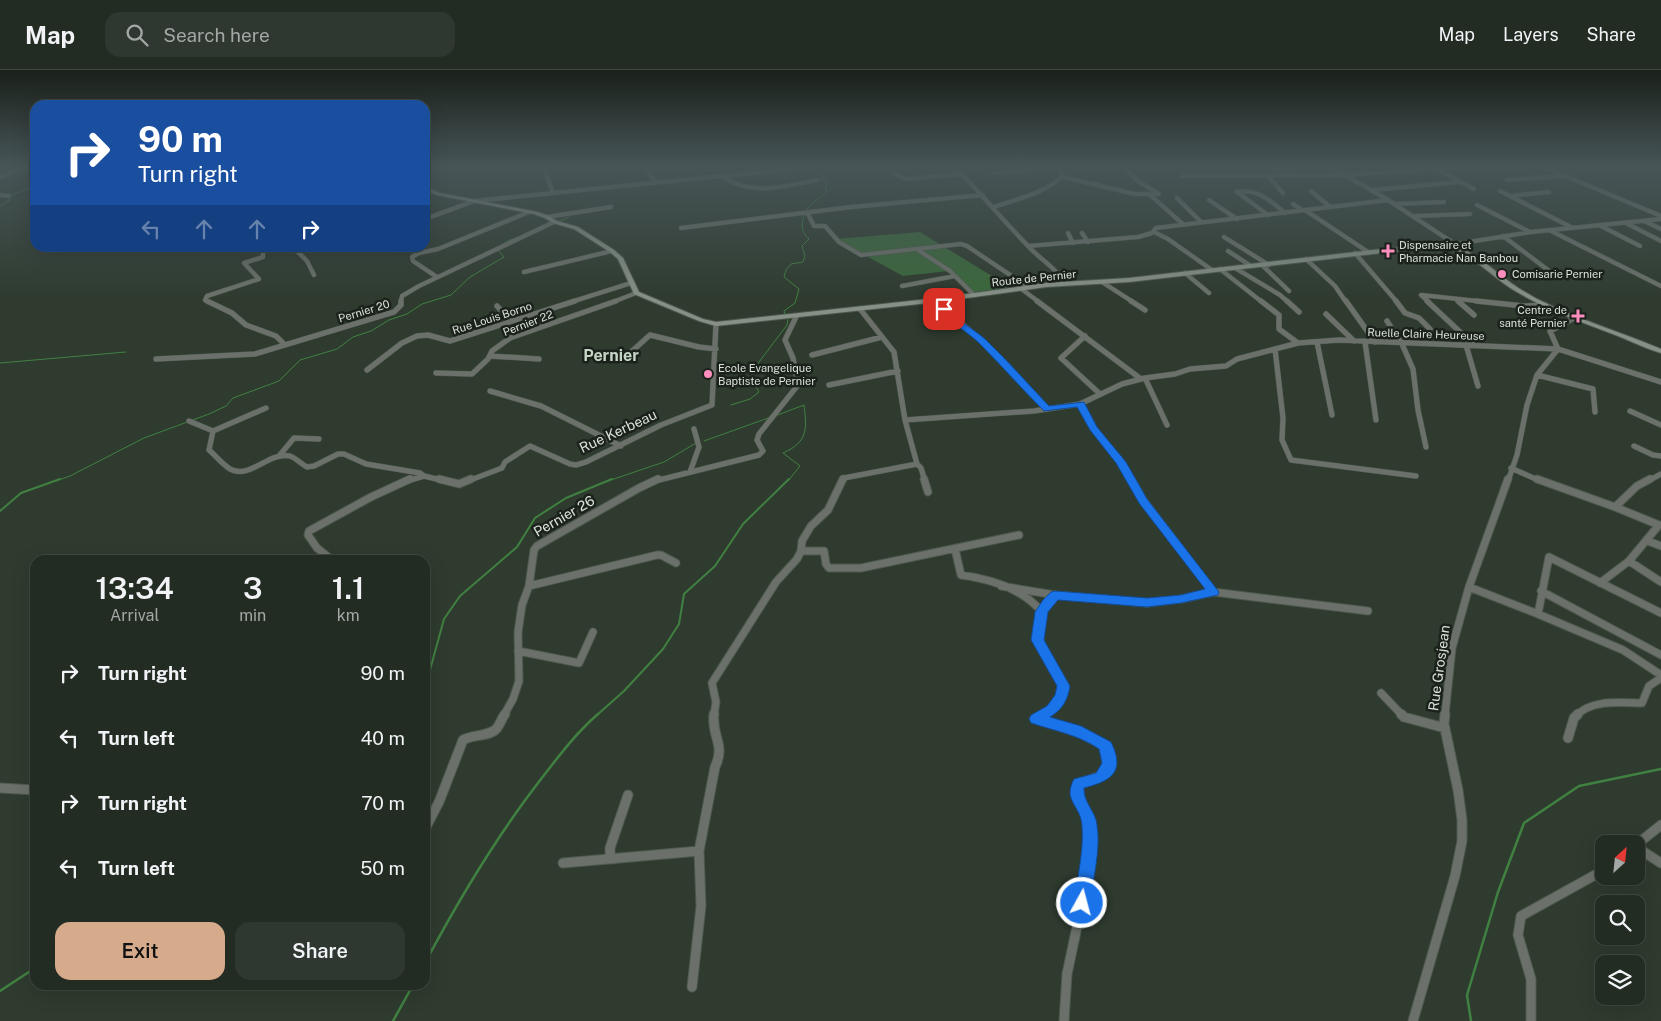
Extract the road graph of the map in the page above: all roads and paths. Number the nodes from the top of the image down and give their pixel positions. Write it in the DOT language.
graph roads {
  1 [pos="451,209"];
  2 [pos="516,209"];
  3 [pos="601,209"];
  4 [pos="840,209"];
  5 [pos="996,209"];
  6 [pos="1166,209"];
  7 [pos="1188,209"];
  8 [pos="1223,209"];
  9 [pos="1260,209"];
  10 [pos="1280,209"];
  11 [pos="1307,209"];
  12 [pos="1403,209"];
  13 [pos="1486,209"];
  14 [pos="1535,209"];
  15 [pos="1643,209"];
  16 [pos="1303,210"];
  17 [pos="529,212"];
  18 [pos="1285,213"];
  19 [pos="808,214"];
  20 [pos="1470,214"];
  21 [pos="1268,215"];
  22 [pos="1414,216"];
  23 [pos="430,217"];
  24 [pos="547,217"];
  25 [pos="1661,217"];
  26 [pos="1237,219"];
  27 [pos="1643,221"];
  28 [pos="554,222"];
  29 [pos="1201,222"];
  30 [pos="1626,223"];
  31 [pos="1184,225"];
  32 [pos="1599,225"];
  33 [pos="681,228"];
  34 [pos="1572,228"];
  35 [pos="1661,229"];
  36 [pos="1550,230"];
  37 [pos="1154,232"];
  38 [pos="1531,232"];
  39 [pos="1068,233"];
  40 [pos="1082,233"];
  41 [pos="1503,236"];
  42 [pos="1224,237"];
  43 [pos="1661,241"];
  44 [pos="1088,242"];
  45 [pos="1073,243"];
  46 [pos="1452,244"];
  47 [pos="1028,246"];
  48 [pos="1640,246"];
  49 [pos="918,250"];
  50 [pos="430,251"];
  51 [pos="612,251"];
  52 [pos="1228,251"];
  53 [pos="263,252"];
  54 [pos="298,252"];
  55 [pos="424,252"];
  56 [pos="1368,252"];
  57 [pos="1355,253"];
  58 [pos="1306,259"];
  59 [pos="1265,265"];
  60 [pos="1250,266"];
  61 [pos="1235,268"];
  62 [pos="1220,269"];
  63 [pos="1212,270"];
  64 [pos="1548,270"];
  65 [pos="524,272"];
  66 [pos="1185,273"];
  67 [pos="314,275"];
  68 [pos="955,276"];
  69 [pos="437,277"];
  70 [pos="1102,282"];
  71 [pos="631,283"];
  72 [pos="1064,283"];
  73 [pos="902,286"];
  74 [pos="1661,286"];
  75 [pos="1028,287"];
  76 [pos="1020,288"];
  77 [pos="1290,291"];
  78 [pos="636,293"];
  79 [pos="1208,293"];
  80 [pos="974,295"];
  81 [pos="1456,299"];
  82 [pos="938,300"];
  83 [pos="497,306"];
  84 [pos="1545,306"];
  85 [pos="860,309"];
  86 [pos="1145,310"];
  87 [pos="1299,312"];
  88 [pos="1326,314"];
  89 [pos="1474,315"];
  90 [pos="796,317"];
  91 [pos="1574,318"];
  92 [pos="1387,321"];
  93 [pos="716,324"];
  94 [pos="505,325"];
  95 [pos="1430,329"];
  96 [pos="1085,336"];
  97 [pos="882,337"];
  98 [pos="1354,341"];
  99 [pos="1317,342"];
  100 [pos="1365,342"];
  101 [pos="1375,342"];
  102 [pos="1298,343"];
  103 [pos="1402,344"];
  104 [pos="1466,345"];
  105 [pos="1474,345"];
  106 [pos="285,346"];
  107 [pos="1275,348"];
  108 [pos="716,349"];
  109 [pos="1558,349"];
  110 [pos="1661,351"];
  111 [pos="812,355"];
  112 [pos="490,356"];
  113 [pos="156,359"];
  114 [pos="539,359"];
  115 [pos="621,361"];
  116 [pos="367,370"];
  117 [pos="898,371"];
  118 [pos="436,373"];
  119 [pos="1537,374"];
  120 [pos="1143,378"];
  121 [pos="1661,382"];
  122 [pos="829,385"];
  123 [pos="1478,386"];
  124 [pos="490,390"];
  125 [pos="1100,394"];
  126 [pos="1080,404"];
  127 [pos="266,408"];
  128 [pos="1047,409"];
  129 [pos="1630,411"];
  130 [pos="1595,412"];
  131 [pos="1332,415"];
  132 [pos="905,420"];
  133 [pos="1376,420"];
  134 [pos="190,421"];
  135 [pos="1661,424"];
  136 [pos="1167,425"];
  137 [pos="694,429"];
  138 [pos="213,431"];
  139 [pos="319,439"];
  140 [pos="622,446"];
  141 [pos="1634,446"];
  142 [pos="1426,447"];
  143 [pos="279,456"];
  144 [pos="1661,456"];
  145 [pos="917,464"];
  146 [pos="1511,468"];
  147 [pos="690,472"];
  148 [pos="1661,474"];
  149 [pos="424,476"];
  150 [pos="1416,476"];
  151 [pos="928,492"];
  152 [pos="1615,507"];
  153 [pos="1660,525"];
  154 [pos="1019,535"];
  155 [pos="1648,540"];
  156 [pos="1661,546"];
  157 [pos="955,549"];
  158 [pos="801,551"];
  159 [pos="326,555"];
  160 [pos="1629,561"];
  161 [pos="676,563"];
  162 [pos="1661,582"];
  163 [pos="1600,583"];
  164 [pos="529,586"];
  165 [pos="1002,586"];
  166 [pos="1469,587"];
  167 [pos="1541,591"];
  168 [pos="1213,592"];
  169 [pos="1055,595"];
  170 [pos="1042,612"];
  171 [pos="1368,612"];
  172 [pos="1538,614"];
  173 [pos="1661,614"];
  174 [pos="593,632"];
  175 [pos="518,651"];
  176 [pos="1661,655"];
  177 [pos="1661,674"];
  178 [pos="1661,678"];
  179 [pos="1381,693"];
  180 [pos="1445,728"];
  181 [pos="1568,738"];
  182 [pos="0,788"];
  183 [pos="30,790"];
  184 [pos="628,795"];
  185 [pos="430,819"];
  186 [pos="1661,825"];
  187 [pos="1645,838"];
  188 [pos="699,851"];
  189 [pos="1645,852"];
  190 [pos="613,859"];
  191 [pos="563,863"];
  192 [pos="1661,863"];
  193 [pos="1595,875"];
  194 [pos="692,987"];
  195 [pos="1064,1021"];
  196 [pos="1413,1021"];
  197 [pos="1531,1021"];
  1 -- 23 [label="street"];
  2 -- 17 [label="street"];
  3 -- 24 [label="street"];
  4 -- 19 [label="street"];
  5 -- 47 [label="street"];
  6 -- 31 [label="street"];
  7 -- 29 [label="street"];
  8 -- 26 [label="street"];
  9 -- 21 [label="street"];
  10 -- 18 [label="street"];
  11 -- 16 [label="street"];
  12 -- 22 [label="street"];
  13 -- 38 [label="street"];
  14 -- 34 [label="street"];
  15 -- 25 [label="street"];
  16 -- 18 [label="street"];
  16 -- 56 [label="street"];
  17 -- 24 [label="street"];
  17 -- 50 [label="street"];
  18 -- 21 [label="street"];
  19 -- 33 [label="street"];
  19 -- 49 [label="street"];
  20 -- 22 [label="street"];
  21 -- 26 [label="street"];
  22 -- 46 [label="street"];
  24 -- 28 [label="street"];
  25 -- 27 [label="street"];
  26 -- 29 [label="street"];
  27 -- 30 [label="street"];
  27 -- 35 [label="street"];
  28 -- 51 [label="street"];
  28 -- 69 [label="street, Pernier 20"];
  29 -- 31 [label="street"];
  30 -- 32 [label="street"];
  30 -- 43 [label="street"];
  31 -- 37 [label="street"];
  32 -- 34 [label="street"];
  32 -- 48 [label="street"];
  34 -- 36 [label="street"];
  36 -- 38 [label="street"];
  36 -- 74 [label="street"];
  37 -- 44 [label="street"];
  37 -- 63 [label="street"];
  38 -- 41 [label="street"];
  39 -- 45 [label="street"];
  40 -- 44 [label="street"];
  41 -- 46 [label="street"];
  41 -- 64 [label="street"];
  42 -- 59 [label="street"];
  44 -- 45 [label="street"];
  45 -- 47 [label="street"];
  46 -- 56 [label="street, Route de Pernier"];
  46 -- 84 [label="street"];
  47 -- 72 [label="street"];
  49 -- 68 [label="street"];
  49 -- 75 [label="street"];
  51 -- 65 [label="street"];
  51 -- 71 [label="street"];
  52 -- 60 [label="street"];
  53 -- 106 [label="street"];
  54 -- 67 [label="street"];
  55 -- 69 [label="street"];
  56 -- 57 [label="street, Route de Pernier"];
  57 -- 58 [label="street, Route de Pernier"];
  57 -- 95 [label="street"];
  58 -- 59 [label="street, Route de Pernier"];
  58 -- 101 [label="street"];
  59 -- 60 [label="street, Route de Pernier"];
  59 -- 77 [label="street"];
  60 -- 61 [label="street, Route de Pernier"];
  61 -- 62 [label="street, Route de Pernier"];
  61 -- 87 [label="street"];
  62 -- 63 [label="street, Route de Pernier"];
  62 -- 102 [label="street"];
  63 -- 66 [label="street, Route de Pernier"];
  66 -- 70 [label="street, Route de Pernier"];
  66 -- 79 [label="street"];
  68 -- 73 [label="street"];
  68 -- 80 [label="street"];
  69 -- 106 [label="street, Pernier 20"];
  70 -- 72 [label="street, Route de Pernier"];
  70 -- 86 [label="street"];
  71 -- 78 [label="street"];
  71 -- 94 [label="street, Rue Louis Borno"];
  72 -- 75 [label="street, Route de Pernier"];
  75 -- 76 [label="street, Route de Pernier"];
  76 -- 80 [label="street, Route de Pernier"];
  76 -- 96 [label="street"];
  78 -- 93 [label="street, Route de Pernier"];
  78 -- 112 [label="street, Pernier 22"];
  80 -- 82 [label="street, Route de Pernier"];
  81 -- 84 [label="street"];
  81 -- 89 [label="street"];
  81 -- 105 [label="street"];
  82 -- 85 [label="street, Route de Pernier"];
  82 -- 128 [label="street"];
  83 -- 94 [label="street"];
  84 -- 91 [label="street"];
  85 -- 90 [label="street, Route de Pernier"];
  85 -- 97 [label="street"];
  88 -- 98 [label="street"];
  90 -- 93 [label="street, Route de Pernier"];
  90 -- 147 [label="street, Pernier 26"];
  91 -- 109 [label="street"];
  91 -- 110 [label="street"];
  92 -- 103 [label="street"];
  93 -- 108 [label="street, Rue Kerbeau"];
  94 -- 116 [label="street, Rue Louis Borno"];
  96 -- 120 [label="street"];
  96 -- 125 [label="street"];
  97 -- 111 [label="street"];
  97 -- 117 [label="street"];
  98 -- 99 [label="street, Ruelle Claire Heureuse"];
  98 -- 100 [label="street, Ruelle Claire Heureuse"];
  99 -- 102 [label="street, Ruelle Claire Heureuse"];
  99 -- 131 [label="street"];
  100 -- 101 [label="street, Ruelle Claire Heureuse"];
  100 -- 133 [label="street"];
  101 -- 103 [label="street, Ruelle Claire Heureuse"];
  102 -- 107 [label="street, Ruelle Claire Heureuse"];
  103 -- 104 [label="street, Ruelle Claire Heureuse"];
  103 -- 142 [label="street"];
  104 -- 105 [label="street, Ruelle Claire Heureuse"];
  104 -- 123 [label="street"];
  105 -- 109 [label="street, Ruelle Claire Heureuse"];
  106 -- 113 [label="street, Pernier 20"];
  107 -- 120 [label="street, Ruelle Claire Heureuse"];
  107 -- 150 [label="street"];
  108 -- 115 [label="street"];
  108 -- 140 [label="street, Rue Kerbeau"];
  109 -- 119 [label="street, Rue Grosjean"];
  109 -- 121 [label="street, Ruelle Claire Heureuse"];
  112 -- 114 [label="street"];
  112 -- 118 [label="street, Pernier 22"];
  117 -- 122 [label="street"];
  117 -- 132 [label="street"];
  119 -- 130 [label="street"];
  119 -- 146 [label="street, Rue Grosjean"];
  120 -- 125 [label="street, Ruelle Claire Heureuse"];
  120 -- 136 [label="street"];
  124 -- 140 [label="street"];
  125 -- 126 [label="street, Ruelle Claire Heureuse"];
  126 -- 128 [label="street, Ruelle Claire Heureuse"];
  126 -- 168 [label="street"];
  127 -- 138 [label="street"];
  128 -- 132 [label="street, Ruelle Claire Heureuse"];
  129 -- 135 [label="street"];
  132 -- 145 [label="street"];
  134 -- 138 [label="street"];
  137 -- 147 [label="street"];
  138 -- 143 [label="street"];
  139 -- 143 [label="street"];
  140 -- 149 [label="street, Rue Kerbeau"];
  141 -- 144 [label="street"];
  143 -- 149 [label="street"];
  145 -- 151 [label="street"];
  145 -- 158 [label="street"];
  146 -- 152 [label="street"];
  146 -- 166 [label="street, Rue Grosjean"];
  147 -- 164 [label="street, Pernier 26"];
  148 -- 152 [label="street"];
  149 -- 159 [label="street"];
  152 -- 153 [label="street"];
  153 -- 155 [label="street"];
  154 -- 157 [label="street"];
  155 -- 156 [label="street"];
  155 -- 160 [label="street"];
  157 -- 158 [label="street"];
  157 -- 165 [label="street"];
  158 -- 188 [label="street"];
  160 -- 162 [label="street"];
  160 -- 163 [label="street"];
  161 -- 164 [label="street"];
  163 -- 167 [label="street"];
  163 -- 173 [label="street"];
  164 -- 175 [label="street, Pernier 26"];
  165 -- 169 [label="street"];
  165 -- 170 [label="street"];
  166 -- 172 [label="street"];
  166 -- 180 [label="street, Rue Grosjean"];
  167 -- 172 [label="street"];
  167 -- 176 [label="street"];
  168 -- 169 [label="street"];
  168 -- 171 [label="street"];
  169 -- 170 [label="street"];
  170 -- 195 [label="street"];
  172 -- 177 [label="street"];
  174 -- 175 [label="street"];
  175 -- 185 [label="street, Pernier 26"];
  178 -- 181 [label="street"];
  179 -- 180 [label="street"];
  180 -- 196 [label="street, Rue Grosjean"];
  182 -- 183 [label="street"];
  184 -- 190 [label="street"];
  186 -- 187 [label="street"];
  188 -- 190 [label="street"];
  188 -- 194 [label="street"];
  189 -- 192 [label="street"];
  190 -- 191 [label="street"];
  193 -- 197 [label="street"];
}
